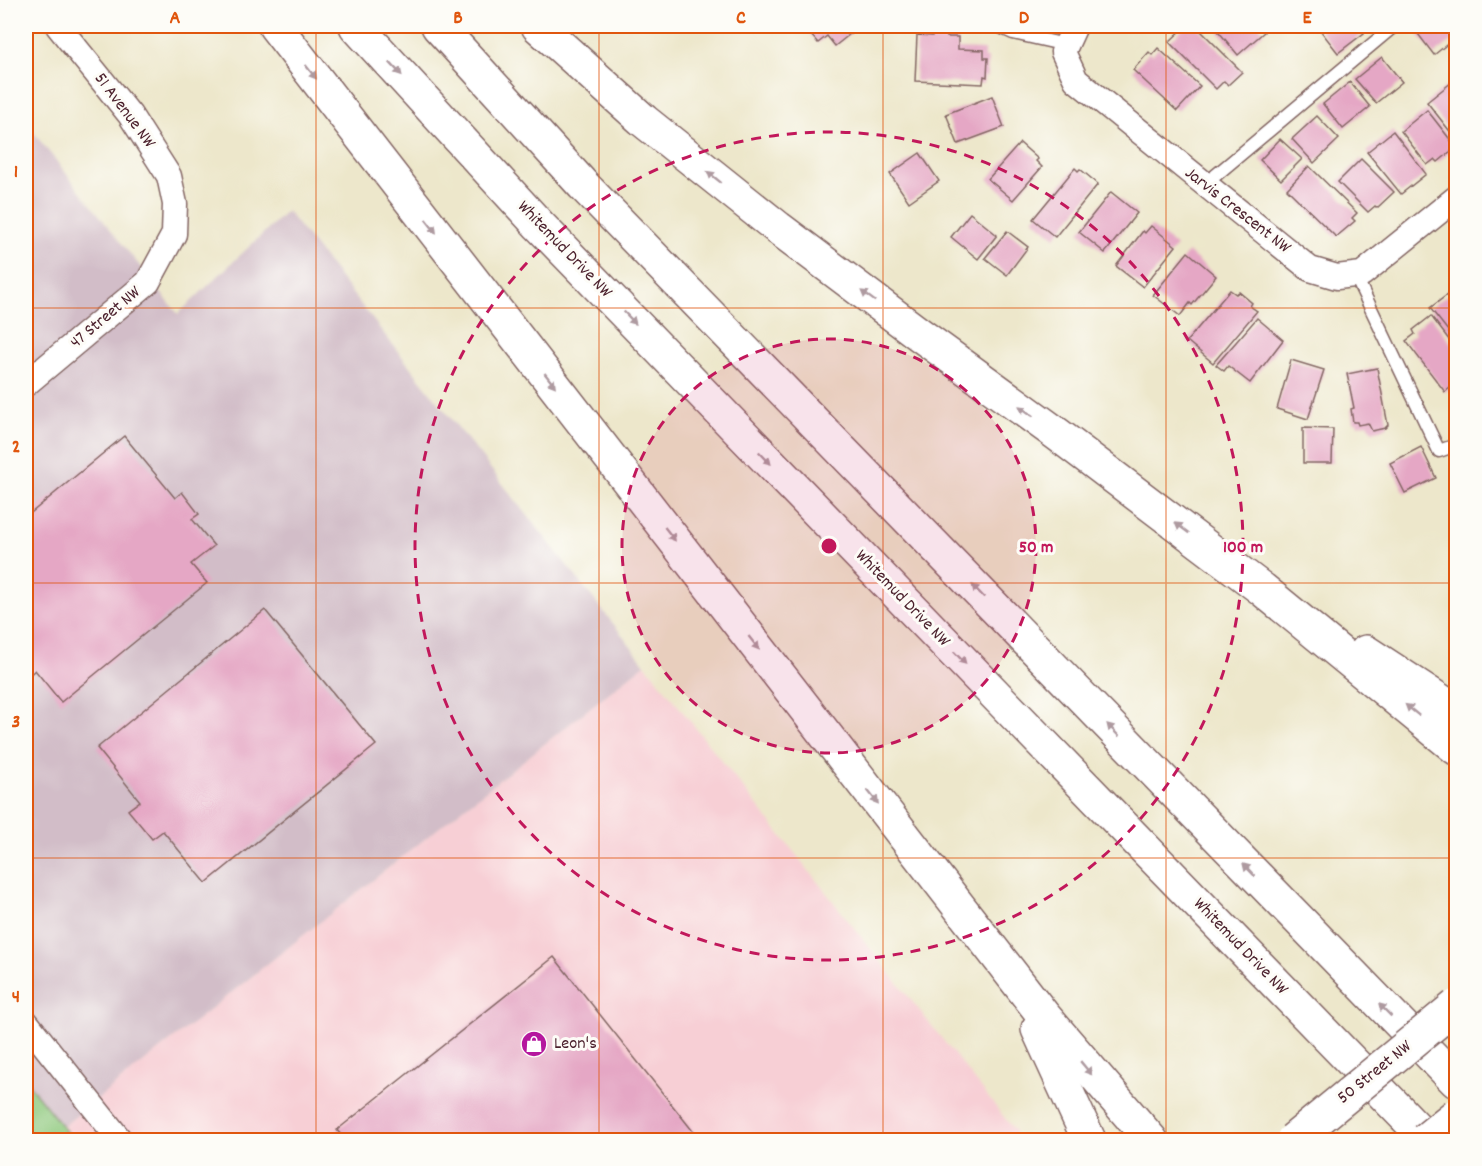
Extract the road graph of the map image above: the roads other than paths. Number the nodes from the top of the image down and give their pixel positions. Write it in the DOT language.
graph roads {
  1 [pos="58,26"];
  2 [pos="275,26"];
  3 [pos="356,26"];
  4 [pos="438,26"];
  5 [pos="538,26"];
  6 [pos="998,26"];
  7 [pos="1394,26"];
  8 [pos="1071,35"];
  9 [pos="1204,185"];
  10 [pos="1456,198"];
  11 [pos="175,204"];
  12 [pos="1355,275"];
  13 [pos="26,384"];
  14 [pos="1456,445"];
  15 [pos="1262,589"];
  16 [pos="1456,711"];
  17 [pos="1456,748"];
  18 [pos="1010,974"];
  19 [pos="1456,1006"];
  20 [pos="26,1022"];
  21 [pos="1456,1081"];
  22 [pos="1456,1115"];
  23 [pos="120,1140"];
  24 [pos="1089,1140"];
  25 [pos="1151,1140"];
  26 [pos="1293,1140"];
  27 [pos="1426,1140"];
  1 -- 11 [label="street, 51 Avenue NW"];
  2 -- 18 [label="main road, one-way"];
  3 -- 27 [label="main road, Whitemud Drive NW, one-way"];
  21 -- 4 [label="main road, one-way"];
  15 -- 5 [label="main road, one-way"];
  6 -- 8 [label="lane"];
  7 -- 9 [label="lane"];
  8 -- 9 [label="street, Jarvis Crescent NW"];
  9 -- 12 [label="street, Jarvis Crescent NW"];
  10 -- 12 [label="street"];
  11 -- 13 [label="street, 47 Street NW"];
  12 -- 14 [label="lane"];
  15 -- 16 [label="main road"];
  17 -- 15 [label="main road, one-way"];
  18 -- 24 [label="main road"];
  18 -- 25 [label="main road, one-way"];
  19 -- 26 [label="main road, 50 Street NW, bridge"];
  20 -- 23 [label="street"];
  22 -- 27 [label="main road, bridge"];
}
